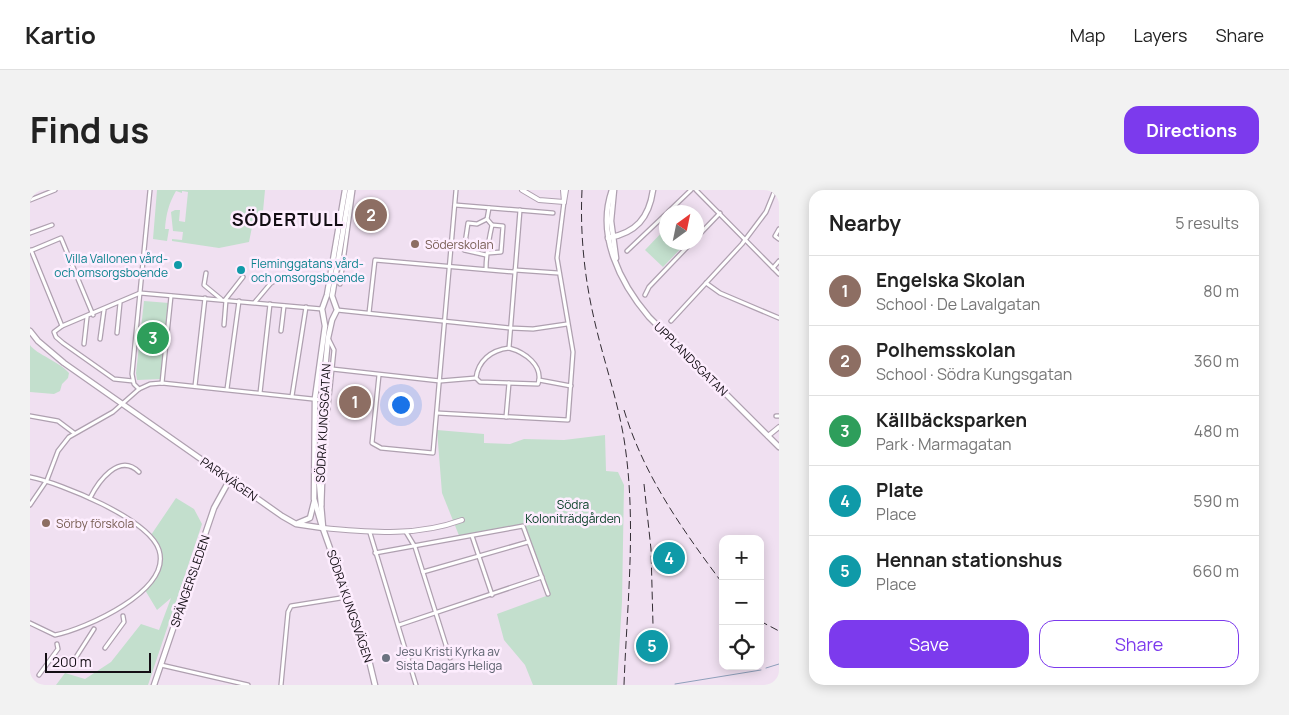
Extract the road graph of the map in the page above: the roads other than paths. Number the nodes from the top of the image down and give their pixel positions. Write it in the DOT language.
graph roads {
  1 [pos="54,190"];
  2 [pos="150,190"];
  3 [pos="345,190"];
  4 [pos="352,190"];
  5 [pos="456,190"];
  6 [pos="522,190"];
  7 [pos="563,190"];
  8 [pos="566,190"];
  9 [pos="613,190"];
  10 [pos="653,190"];
  11 [pos="690,190"];
  12 [pos="696,190"];
  13 [pos="775,190"];
  14 [pos="30,200"];
  15 [pos="564,202"];
  16 [pos="455,205"];
  17 [pos="675,205"];
  18 [pos="489,208"];
  19 [pos="520,210"];
  20 [pos="553,213"];
  21 [pos="720,213"];
  22 [pos="487,219"];
  23 [pos="659,220"];
  24 [pos="52,225"];
  25 [pos="492,225"];
  26 [pos="779,229"];
  27 [pos="704,230"];
  28 [pos="30,234"];
  29 [pos="610,237"];
  30 [pos="745,239"];
  31 [pos="779,239"];
  32 [pos="684,250"];
  33 [pos="31,251"];
  34 [pos="626,251"];
  35 [pos="487,254"];
  36 [pos="779,261"];
  37 [pos="450,266"];
  38 [pos="773,268"];
  39 [pos="486,269"];
  40 [pos="514,271"];
  41 [pos="206,273"];
  42 [pos="558,273"];
  43 [pos="779,274"];
  44 [pos="243,277"];
  45 [pos="278,279"];
  46 [pos="706,283"];
  47 [pos="340,284"];
  48 [pos="140,293"];
  49 [pos="645,295"];
  50 [pos="171,296"];
  51 [pos="205,298"];
  52 [pos="224,300"];
  53 [pos="239,301"];
  54 [pos="120,302"];
  55 [pos="255,303"];
  56 [pos="333,303"];
  57 [pos="270,304"];
  58 [pos="284,306"];
  59 [pos="306,307"];
  60 [pos="324,309"];
  61 [pos="104,310"];
  62 [pos="337,310"];
  63 [pos="370,313"];
  64 [pos="93,315"];
  65 [pos="333,316"];
  66 [pos="87,317"];
  67 [pos="779,318"];
  68 [pos="445,320"];
  69 [pos="672,321"];
  70 [pos="568,324"];
  71 [pos="224,325"];
  72 [pos="62,326"];
  73 [pos="510,328"];
  74 [pos="30,331"];
  75 [pos="281,332"];
  76 [pos="117,333"];
  77 [pos="328,338"];
  78 [pos="100,339"];
  79 [pos="84,344"];
  80 [pos="509,348"];
  81 [pos="332,369"];
  82 [pos="379,375"];
  83 [pos="476,378"];
  84 [pos="539,380"];
  85 [pos="133,381"];
  86 [pos="440,381"];
  87 [pos="162,383"];
  88 [pos="509,383"];
  89 [pos="195,386"];
  90 [pos="571,386"];
  91 [pos="138,389"];
  92 [pos="227,389"];
  93 [pos="260,393"];
  94 [pos="292,396"];
  95 [pos="314,398"];
  96 [pos="322,400"];
  97 [pos="122,404"];
  98 [pos="437,413"];
  99 [pos="30,416"];
  100 [pos="506,417"];
  101 [pos="779,427"];
  102 [pos="74,433"];
  103 [pos="768,436"];
  104 [pos="779,447"];
  105 [pos="139,472"];
  106 [pos="30,477"];
  107 [pos="230,479"];
  108 [pos="47,480"];
  109 [pos="90,498"];
  110 [pos="315,501"];
  111 [pos="30,505"];
  112 [pos="322,508"];
  113 [pos="462,520"];
  114 [pos="296,524"];
  115 [pos="323,528"];
  116 [pos="406,532"];
  117 [pos="370,533"];
  118 [pos="472,536"];
  119 [pos="528,542"];
  120 [pos="415,547"];
  121 [pos="375,553"];
  122 [pos="479,557"];
  123 [pos="423,572"];
  124 [pos="542,577"];
  125 [pos="548,594"];
  126 [pos="492,595"];
  127 [pos="348,597"];
  128 [pos="436,613"];
  129 [pos="123,616"];
  130 [pos="30,624"];
  131 [pos="399,625"];
  132 [pos="94,629"];
  133 [pos="57,644"];
  134 [pos="105,648"];
  135 [pos="423,652"];
  136 [pos="409,657"];
  137 [pos="450,658"];
  138 [pos="71,664"];
  139 [pos="161,665"];
  140 [pos="39,675"];
  141 [pos="154,685"];
  142 [pos="248,685"];
  143 [pos="281,685"];
  144 [pos="375,685"];
  145 [pos="416,685"];
  1 -- 14 [label="street"];
  2 -- 48 [label="street"];
  3 -- 60 [label="main road, SÖDRA KUNGSGATAN"];
  4 -- 47 [label="street"];
  4 -- 56 [label="main road"];
  5 -- 16 [label="street"];
  6 -- 15 [label="street"];
  7 -- 15 [label="street"];
  8 -- 15 [label="street"];
  9 -- 29 [label="main road, UPPLANDSGATAN"];
  10 -- 29 [label="main road"];
  11 -- 17 [label="street"];
  12 -- 21 [label="street"];
  13 -- 30 [label="street"];
  15 -- 42 [label="street"];
  16 -- 18 [label="street"];
  16 -- 37 [label="street"];
  18 -- 19 [label="street"];
  18 -- 22 [label="street"];
  19 -- 20 [label="street"];
  19 -- 40 [label="street"];
  21 -- 27 [label="street"];
  21 -- 30 [label="street"];
  22 -- 25 [label="street"];
  22 -- 35 [label="street"];
  23 -- 34 [label="street"];
  24 -- 28 [label="street"];
  25 -- 35 [label="street"];
  25 -- 35 [label="street"];
  26 -- 31 [label="street"];
  29 -- 103 [label="main road, UPPLANDSGATAN"];
  30 -- 38 [label="street"];
  30 -- 46 [label="street"];
  32 -- 49 [label="street"];
  33 -- 64 [label="street"];
  33 -- 72 [label="street"];
  35 -- 39 [label="street"];
  36 -- 38 [label="street"];
  37 -- 39 [label="street"];
  37 -- 63 [label="street"];
  37 -- 68 [label="street"];
  38 -- 43 [label="street"];
  39 -- 40 [label="street"];
  40 -- 42 [label="street"];
  40 -- 73 [label="street"];
  41 -- 52 [label="street"];
  42 -- 70 [label="street"];
  44 -- 52 [label="street"];
  45 -- 55 [label="street"];
  46 -- 67 [label="street"];
  46 -- 69 [label="street"];
  48 -- 50 [label="street"];
  48 -- 54 [label="street"];
  48 -- 85 [label="street"];
  50 -- 51 [label="street"];
  50 -- 87 [label="street"];
  51 -- 52 [label="street"];
  51 -- 89 [label="street"];
  52 -- 53 [label="street"];
  52 -- 71 [label="street"];
  53 -- 55 [label="street"];
  53 -- 92 [label="street"];
  54 -- 61 [label="street"];
  54 -- 76 [label="street"];
  55 -- 57 [label="street"];
  56 -- 60 [label="main road"];
  56 -- 62 [label="main road"];
  57 -- 58 [label="street"];
  57 -- 93 [label="street"];
  58 -- 59 [label="street"];
  58 -- 75 [label="street"];
  59 -- 60 [label="street"];
  59 -- 94 [label="street"];
  60 -- 65 [label="main road"];
  60 -- 95 [label="main road, SÖDRA KUNGSGATAN"];
  61 -- 64 [label="street"];
  61 -- 78 [label="street"];
  62 -- 63 [label="street"];
  62 -- 65 [label="main road, SÖDRA KUNGSGATAN"];
  63 -- 68 [label="street"];
  64 -- 66 [label="street"];
  65 -- 77 [label="main road, SÖDRA KUNGSGATAN"];
  66 -- 72 [label="street"];
  66 -- 79 [label="street"];
  68 -- 73 [label="street"];
  68 -- 86 [label="street"];
  70 -- 73 [label="street"];
  70 -- 90 [label="street"];
  72 -- 85 [label="street"];
  73 -- 80 [label="street"];
  74 -- 97 [label="main road, PARKVÄGEN"];
  77 -- 81 [label="street, SÖDRA KUNGSGATAN"];
  77 -- 96 [label="main road, SÖDRA KUNGSGATAN"];
  80 -- 83 [label="street"];
  80 -- 84 [label="street"];
  81 -- 82 [label="street"];
  81 -- 112 [label="street, SÖDRA KUNGSGATAN"];
  82 -- 86 [label="street"];
  82 -- 98 [label="street"];
  83 -- 86 [label="street"];
  83 -- 88 [label="street"];
  84 -- 88 [label="street"];
  84 -- 90 [label="street"];
  85 -- 91 [label="street"];
  86 -- 98 [label="street"];
  87 -- 89 [label="street"];
  87 -- 91 [label="street"];
  88 -- 100 [label="street"];
  89 -- 92 [label="street"];
  90 -- 100 [label="street"];
  91 -- 97 [label="street"];
  92 -- 93 [label="street"];
  93 -- 94 [label="street"];
  94 -- 95 [label="street"];
  95 -- 96 [label="street"];
  95 -- 110 [label="main road, SÖDRA KUNGSGATAN"];
  96 -- 112 [label="main road, SÖDRA KUNGSGATAN"];
  97 -- 102 [label="street"];
  97 -- 107 [label="main road, PARKVÄGEN"];
  98 -- 100 [label="street"];
  99 -- 102 [label="street"];
  101 -- 103 [label="street"];
  102 -- 108 [label="street"];
  103 -- 104 [label="main road, UPPLANDSGATAN"];
  105 -- 109 [label="street"];
  106 -- 108 [label="street"];
  107 -- 114 [label="main road, PARKVÄGEN"];
  107 -- 139 [label="main road, SPÄNGERSLEDEN"];
  108 -- 109 [label="street"];
  108 -- 111 [label="street"];
  109 -- 130 [label="street"];
  110 -- 114 [label="main road"];
  110 -- 115 [label="main road, SÖDRA KUNGSGATAN"];
  112 -- 115 [label="main road, SÖDRA KUNGSGATAN"];
  113 -- 116 [label="street, PARKVÄGEN"];
  114 -- 115 [label="main road, PARKVÄGEN"];
  115 -- 117 [label="street, PARKVÄGEN"];
  115 -- 127 [label="main road, SÖDRA KUNGSVÄGEN"];
  116 -- 117 [label="street, PARKVÄGEN"];
  116 -- 120 [label="street"];
  117 -- 121 [label="street"];
  118 -- 119 [label="street"];
  118 -- 120 [label="street"];
  118 -- 122 [label="street"];
  119 -- 122 [label="street"];
  119 -- 124 [label="street"];
  120 -- 121 [label="street"];
  120 -- 123 [label="street"];
  121 -- 131 [label="street"];
  122 -- 123 [label="street"];
  122 -- 126 [label="street"];
  123 -- 128 [label="street"];
  124 -- 125 [label="street"];
  124 -- 126 [label="street"];
  126 -- 128 [label="street"];
  127 -- 143 [label="street"];
  127 -- 144 [label="main road, SÖDRA KUNGSVÄGEN"];
  128 -- 131 [label="street"];
  128 -- 137 [label="street"];
  129 -- 134 [label="street"];
  131 -- 136 [label="street"];
  132 -- 138 [label="street"];
  133 -- 140 [label="street"];
  135 -- 136 [label="street"];
  136 -- 145 [label="street"];
  139 -- 141 [label="main road, SPÄNGERSLEDEN"];
  139 -- 142 [label="street"];
}
